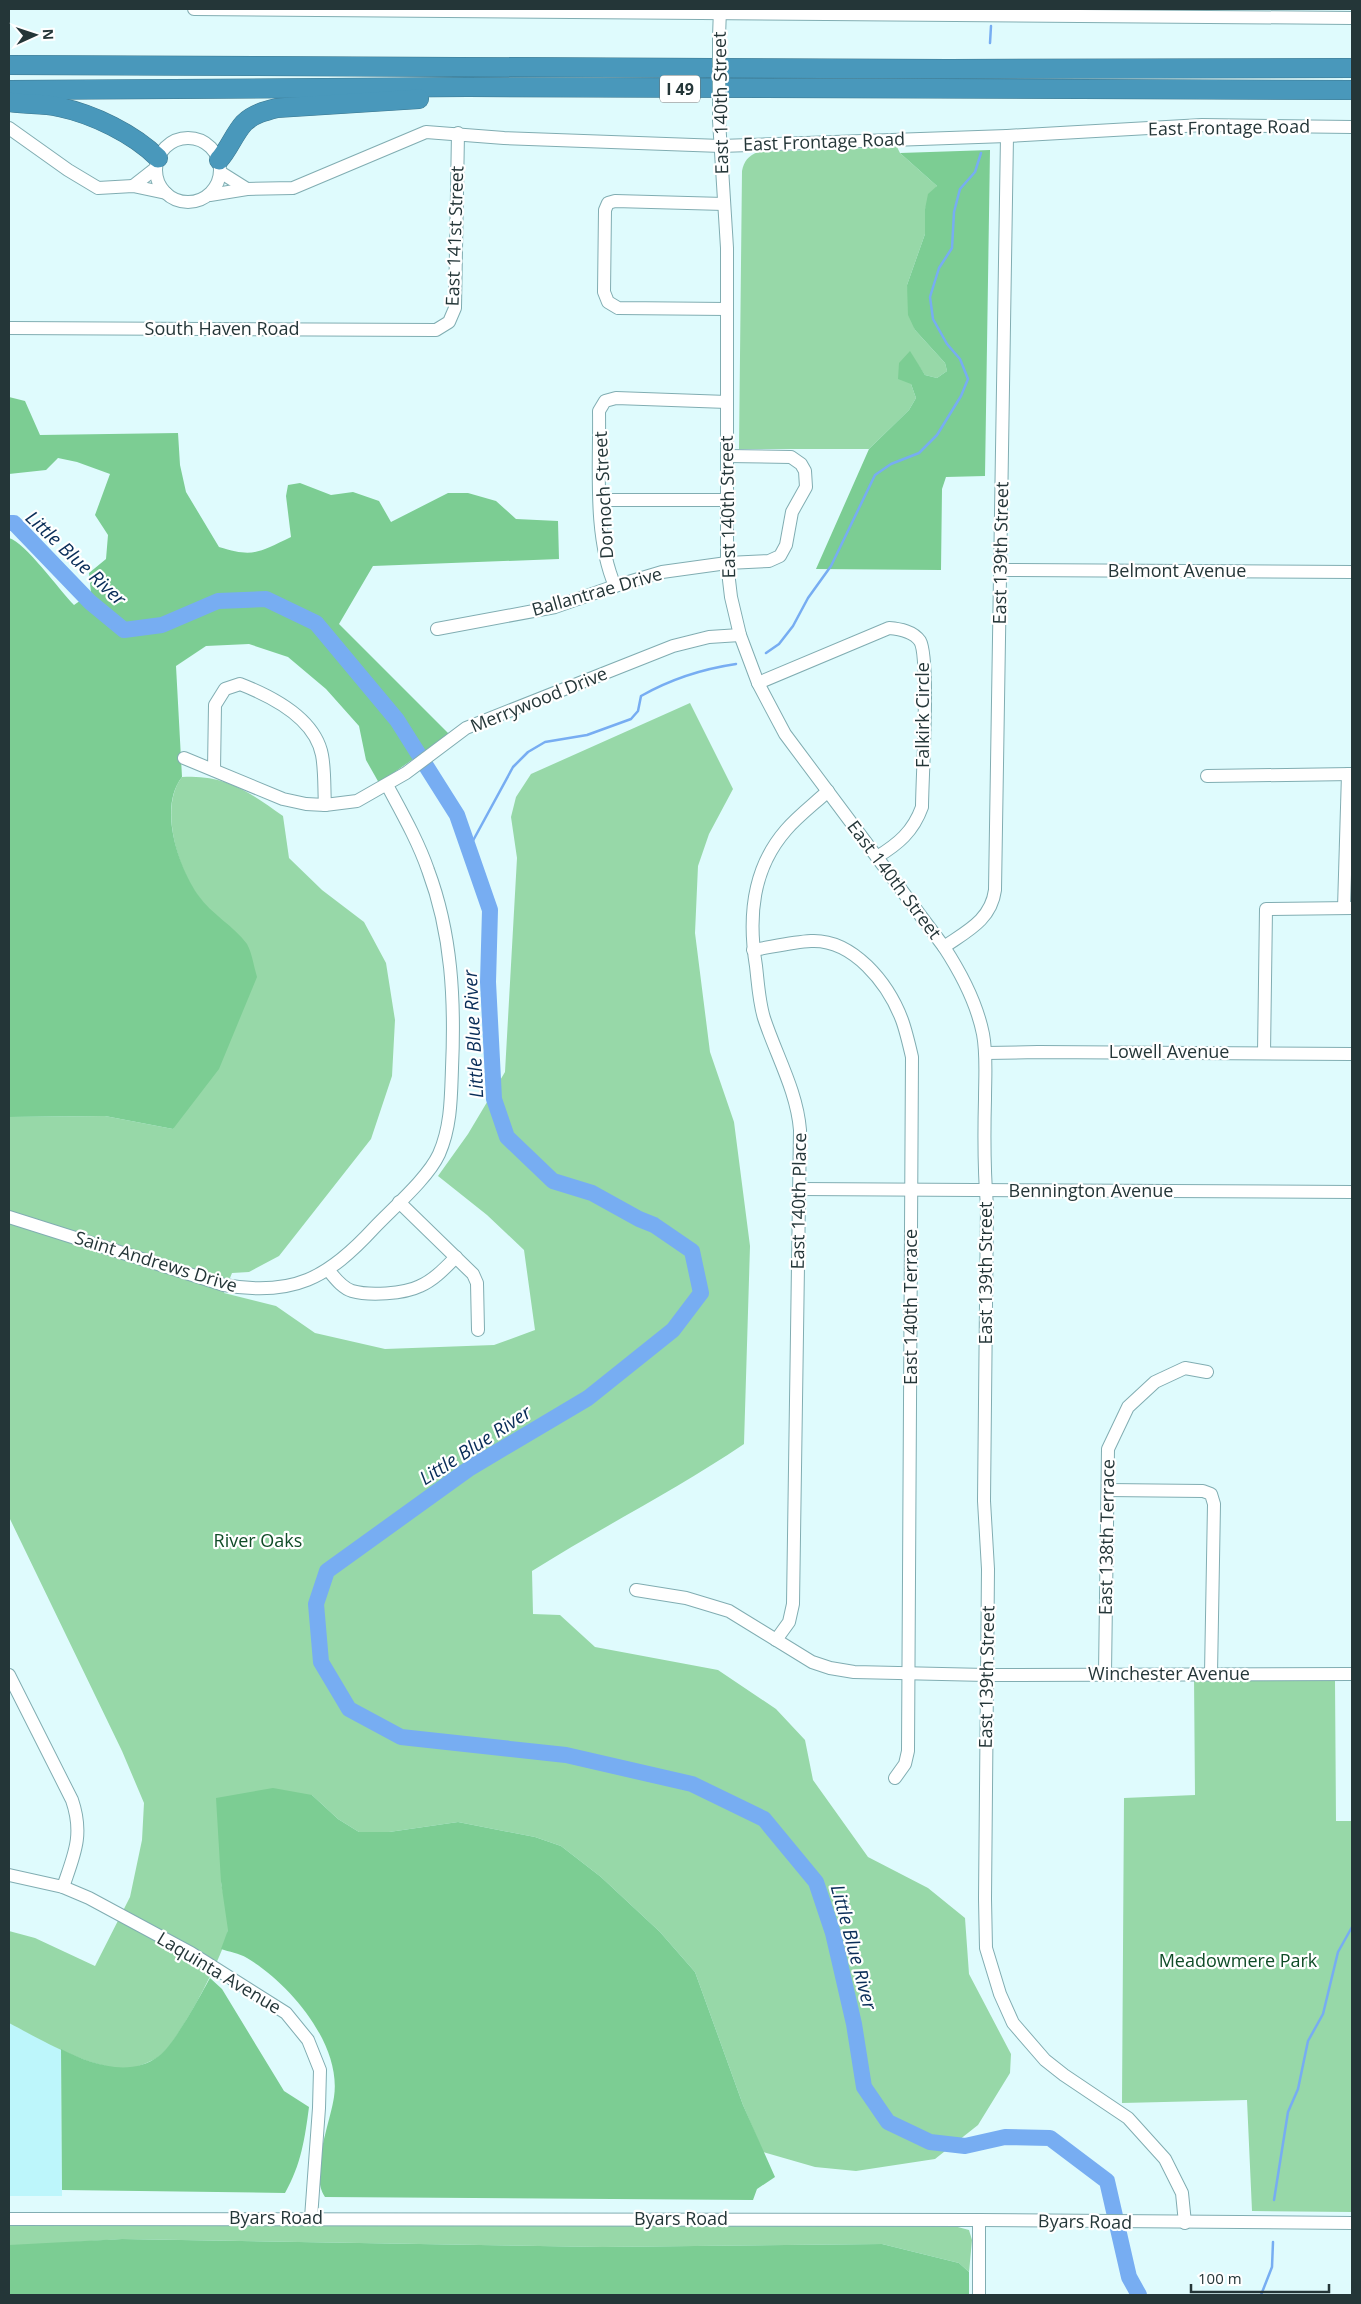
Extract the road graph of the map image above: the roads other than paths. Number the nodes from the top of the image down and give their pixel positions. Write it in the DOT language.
graph roads {
  1 [pos="194,9"];
  2 [pos="468,10"];
  3 [pos="720,11"];
  4 [pos="870,11"];
  5 [pos="1008,12"];
  6 [pos="1352,18"];
  7 [pos="9,65"];
  8 [pos="1352,68"];
  9 [pos="468,87"];
  10 [pos="9,90"];
  11 [pos="1352,90"];
  12 [pos="9,102"];
  13 [pos="1352,126"];
  14 [pos="9,128"];
  15 [pos="458,134"];
  16 [pos="1007,136"];
  17 [pos="721,146"];
  18 [pos="157,163"];
  19 [pos="220,166"];
  20 [pos="133,186"];
  21 [pos="247,189"];
  22 [pos="166,193"];
  23 [pos="210,194"];
  24 [pos="724,204"];
  25 [pos="727,309"];
  26 [pos="9,328"];
  27 [pos="436,330"];
  28 [pos="727,402"];
  29 [pos="727,456"];
  30 [pos="600,500"];
  31 [pos="727,500"];
  32 [pos="727,563"];
  33 [pos="1001,570"];
  34 [pos="1352,572"];
  35 [pos="615,586"];
  36 [pos="437,629"];
  37 [pos="740,635"];
  38 [pos="758,683"];
  39 [pos="184,758"];
  40 [pos="214,770"];
  41 [pos="1350,774"];
  42 [pos="1207,776"];
  43 [pos="387,785"];
  44 [pos="828,791"];
  45 [pos="325,805"];
  46 [pos="877,857"];
  47 [pos="1348,908"];
  48 [pos="944,947"];
  49 [pos="753,950"];
  50 [pos="1264,1053"];
  51 [pos="986,1054"];
  52 [pos="1352,1054"];
  53 [pos="799,1189"];
  54 [pos="912,1190"];
  55 [pos="986,1190"];
  56 [pos="1352,1192"];
  57 [pos="399,1202"];
  58 [pos="9,1217"];
  59 [pos="456,1257"];
  60 [pos="329,1271"];
  61 [pos="478,1330"];
  62 [pos="1207,1372"];
  63 [pos="1108,1490"];
  64 [pos="636,1590"];
  65 [pos="776,1640"];
  66 [pos="908,1673"];
  67 [pos="1105,1674"];
  68 [pos="1211,1674"];
  69 [pos="1352,1674"];
  70 [pos="9,1675"];
  71 [pos="986,1675"];
  72 [pos="13,1695"];
  73 [pos="895,1778"];
  74 [pos="9,1875"];
  75 [pos="63,1888"];
  76 [pos="310,2218"];
  77 [pos="9,2219"];
  78 [pos="979,2220"];
  79 [pos="1185,2223"];
  80 [pos="1352,2223"];
  81 [pos="979,2295"];
  1 -- 2 [label="street"];
  2 -- 3 [label="street"];
  3 -- 4 [label="street"];
  3 -- 17 [label="street, East 140th Street, bridge"];
  4 -- 5 [label="street"];
  5 -- 6 [label="street"];
  7 -- 8 [label="highway, I 49"];
  9 -- 10 [label="highway, I 49"];
  9 -- 11 [label="highway, I 49"];
  9 -- 19 [label="highway"];
  12 -- 18 [label="highway"];
  13 -- 16 [label="street, East Frontage Road"];
  14 -- 20 [label="street"];
  15 -- 17 [label="street, East Frontage Road"];
  15 -- 21 [label="street, East Frontage Road"];
  15 -- 27 [label="street, East 141st Street"];
  16 -- 17 [label="street, East Frontage Road"];
  16 -- 33 [label="street, East 139th Street"];
  17 -- 24 [label="street, East 140th Street"];
  18 -- 19 [label="street"];
  18 -- 20 [label="street"];
  18 -- 22 [label="street"];
  19 -- 21 [label="street"];
  19 -- 23 [label="street"];
  20 -- 22 [label="street"];
  21 -- 23 [label="street, East Frontage Road"];
  22 -- 23 [label="street"];
  24 -- 25 [label="street, East 140th Street"];
  24 -- 25 [label="street"];
  25 -- 28 [label="street, East 140th Street"];
  26 -- 27 [label="street, South Haven Road"];
  28 -- 29 [label="street, East 140th Street"];
  28 -- 30 [label="street, Dornoch Street"];
  29 -- 31 [label="street, East 140th Street"];
  29 -- 32 [label="street, Ballantrae Drive"];
  30 -- 31 [label="street"];
  30 -- 35 [label="street, Dornoch Street"];
  31 -- 32 [label="street, East 140th Street"];
  32 -- 35 [label="street, Ballantrae Drive"];
  32 -- 37 [label="street, East 140th Street"];
  33 -- 34 [label="street, Belmont Avenue"];
  33 -- 48 [label="street, East 139th Street"];
  35 -- 36 [label="street, Ballantrae Drive"];
  37 -- 38 [label="street, East 140th Street"];
  37 -- 43 [label="street, Merrywood Drive"];
  38 -- 44 [label="street, East 140th Street"];
  38 -- 46 [label="street, Falkirk Circle"];
  39 -- 40 [label="street, Merrywood Drive"];
  40 -- 45 [label="street, Merrywood Drive"];
  40 -- 45 [label="street"];
  41 -- 42 [label="street"];
  41 -- 47 [label="street"];
  43 -- 45 [label="street, Merrywood Drive"];
  43 -- 57 [label="street, Saint Andrews Drive"];
  44 -- 46 [label="street, East 140th Street"];
  44 -- 49 [label="street, East 140th Place"];
  46 -- 48 [label="street, East 140th Street"];
  47 -- 50 [label="street"];
  48 -- 51 [label="street, East 140th Street"];
  49 -- 53 [label="street, East 140th Place"];
  49 -- 54 [label="street, East 140th Terrace"];
  50 -- 51 [label="street, Lowell Avenue"];
  50 -- 52 [label="street, Lowell Avenue"];
  51 -- 55 [label="street, East 139th Street"];
  53 -- 54 [label="street, Bennington Avenue"];
  53 -- 65 [label="street, East 140th Place"];
  54 -- 55 [label="street, Bennington Avenue"];
  54 -- 66 [label="street, East 140th Terrace"];
  55 -- 56 [label="street, Bennington Avenue"];
  55 -- 71 [label="street, East 139th Street"];
  57 -- 59 [label="street"];
  57 -- 60 [label="street, Saint Andrews Drive"];
  58 -- 60 [label="street, Saint Andrews Drive"];
  59 -- 60 [label="street"];
  59 -- 61 [label="street"];
  62 -- 63 [label="street, East 138th Terrace"];
  63 -- 67 [label="street, East 138th Terrace"];
  63 -- 68 [label="street"];
  64 -- 65 [label="street, Winchester Avenue"];
  65 -- 66 [label="street, Winchester Avenue"];
  66 -- 71 [label="street, Winchester Avenue"];
  66 -- 73 [label="street, East 140th Terrace"];
  67 -- 68 [label="street, Winchester Avenue"];
  67 -- 71 [label="street, Winchester Avenue"];
  68 -- 69 [label="street, Winchester Avenue"];
  70 -- 72 [label="street"];
  71 -- 79 [label="street, East 139th Street"];
  72 -- 75 [label="street"];
  74 -- 75 [label="street, Laquinta Avenue"];
  75 -- 76 [label="street, Laquinta Avenue"];
  76 -- 77 [label="street, Byars Road"];
  76 -- 78 [label="street, Byars Road"];
  78 -- 79 [label="street, Byars Road"];
  78 -- 81 [label="street"];
  79 -- 80 [label="street, Byars Road"];
}
